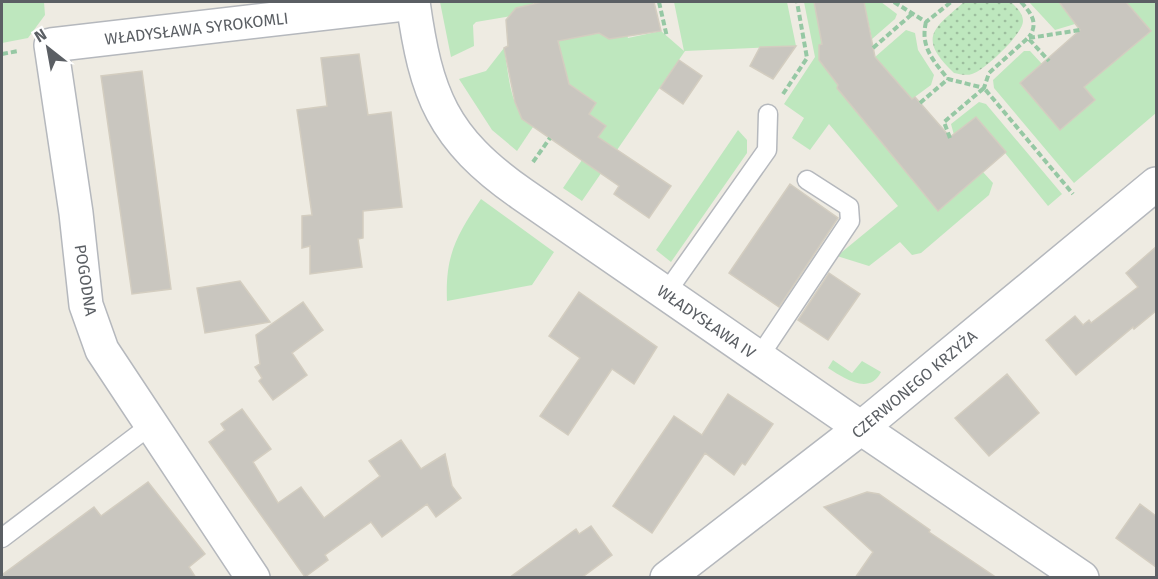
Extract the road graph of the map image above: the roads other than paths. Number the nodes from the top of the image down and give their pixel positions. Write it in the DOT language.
graph roads {
  1 [pos="413,2"];
  2 [pos="51,45"];
  3 [pos="768,114"];
  4 [pos="807,180"];
  5 [pos="1156,184"];
  6 [pos="666,292"];
  7 [pos="759,357"];
  8 [pos="151,425"];
  9 [pos="861,428"];
  10 [pos="2,538"];
  11 [pos="253,578"];
  12 [pos="668,578"];
  13 [pos="1082,578"];
  1 -- 2 [label="street, WŁADYSŁAWA SYROKOMLI"];
  1 -- 6 [label="street, WŁADYSŁAWA IV"];
  2 -- 8 [label="street, POGODNA"];
  3 -- 6 [label="lane"];
  4 -- 7 [label="lane"];
  5 -- 9 [label="street, CZERWONEGO KRZYŻA"];
  6 -- 7 [label="street, WŁADYSŁAWA IV"];
  7 -- 9 [label="street, WŁADYSŁAWA IV"];
  8 -- 10 [label="lane"];
  8 -- 11 [label="street, POGODNA"];
  9 -- 12 [label="street, CZERWONEGO KRZYŻA"];
  9 -- 13 [label="street, WŁADYSŁAWA IV"];
}
